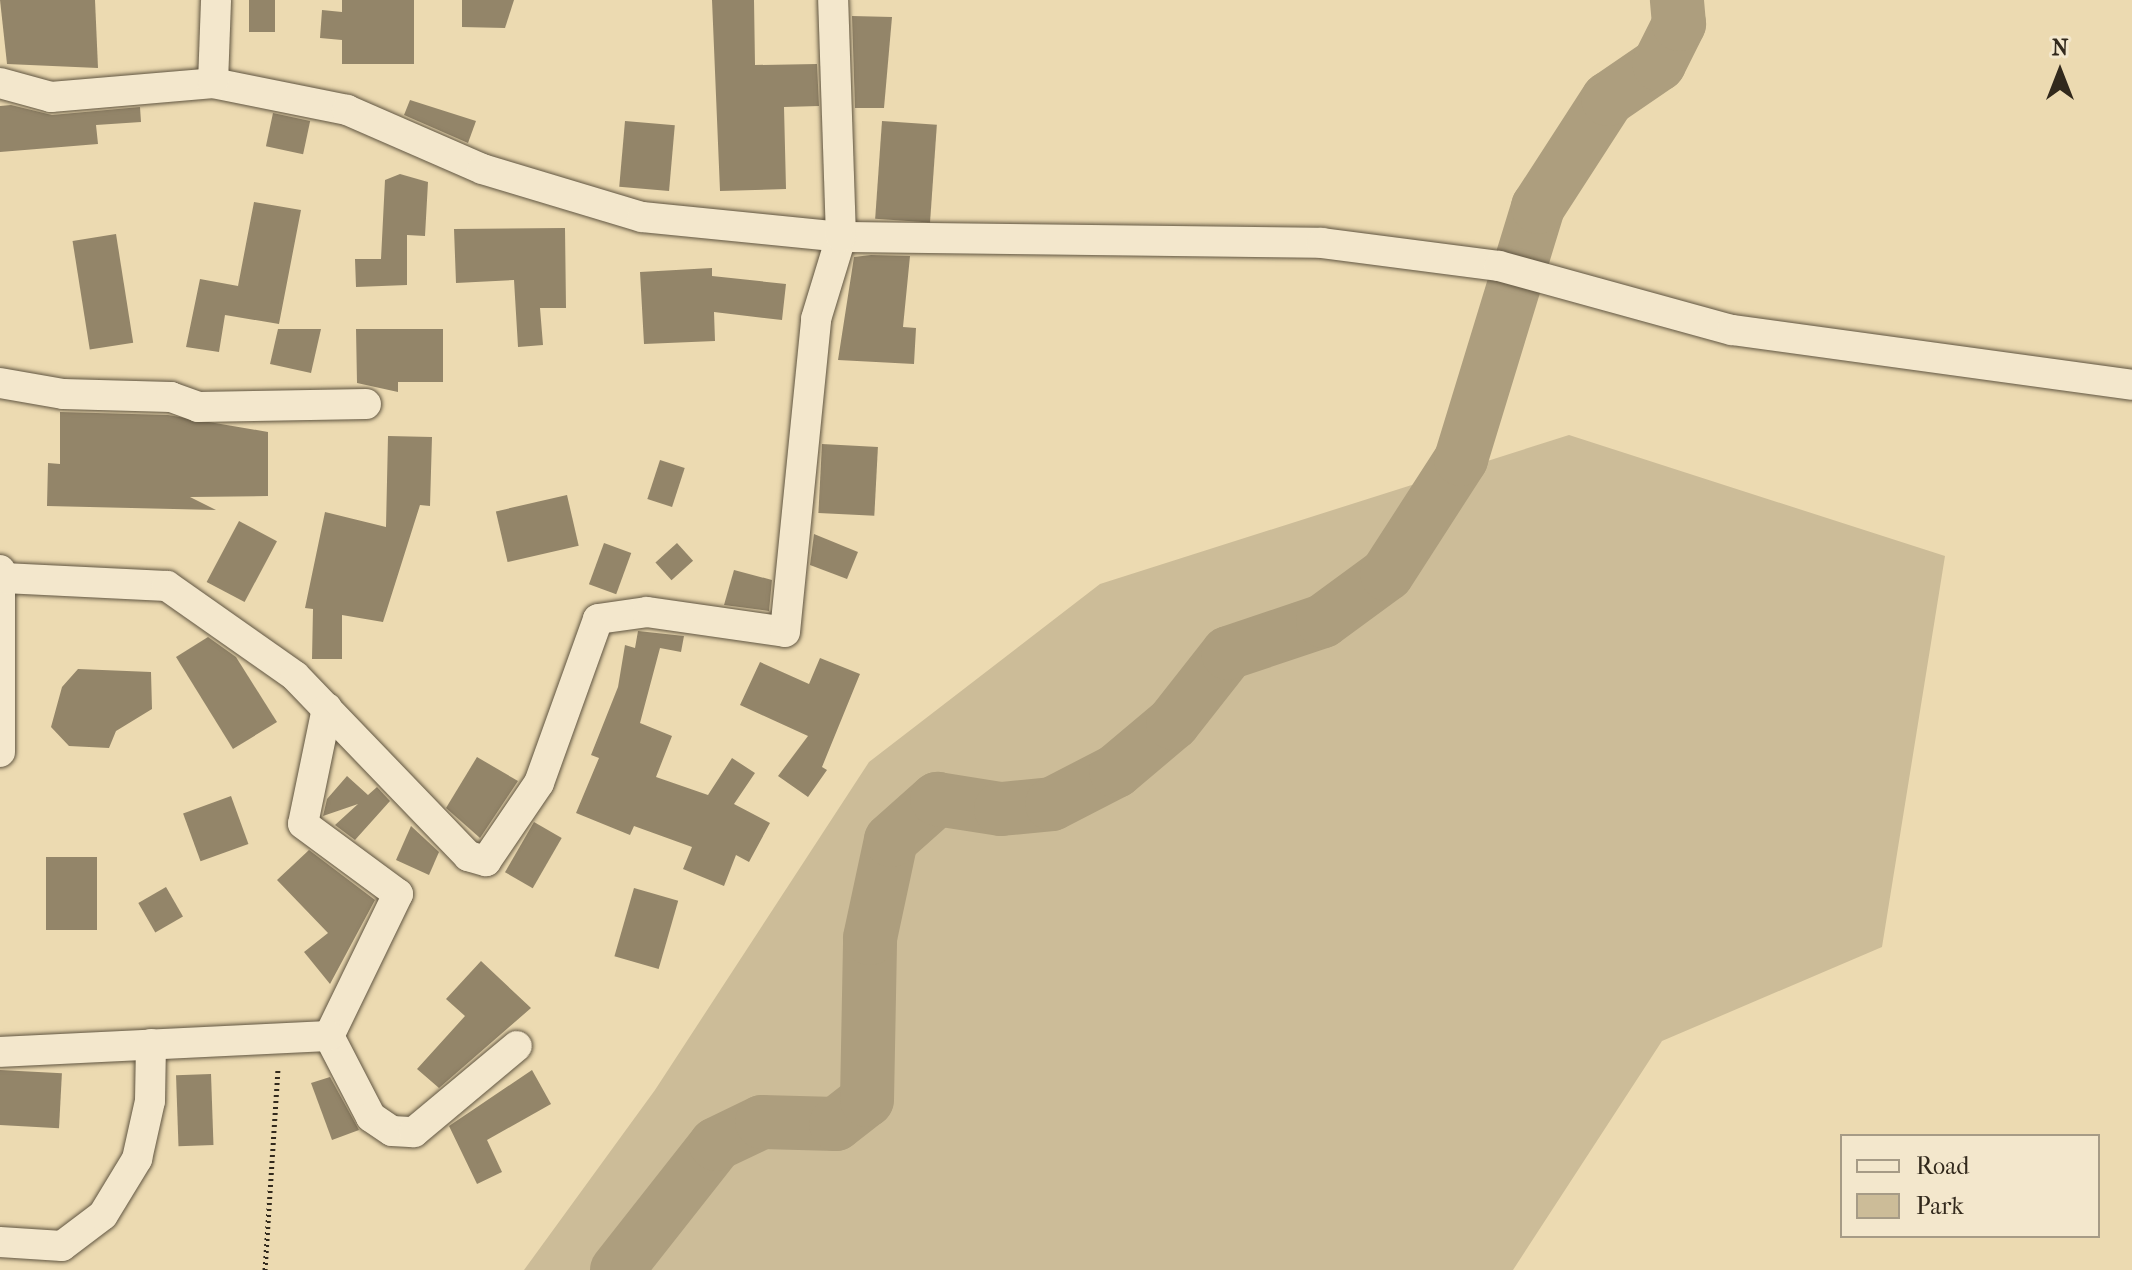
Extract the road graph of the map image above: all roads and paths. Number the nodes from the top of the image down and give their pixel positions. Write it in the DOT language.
graph roads {
  1 [pos="216,0"];
  2 [pos="833,0"];
  3 [pos="0,83"];
  4 [pos="213,83"];
  5 [pos="841,237"];
  6 [pos="0,383"];
  7 [pos="2132,385"];
  8 [pos="366,404"];
  9 [pos="1,574"];
  10 [pos="327,708"];
  11 [pos="0,752"];
  12 [pos="329,1036"];
  13 [pos="279,1038"];
  14 [pos="151,1044"];
  15 [pos="517,1046"];
  16 [pos="0,1052"];
  17 [pos="0,1242"];
  18 [pos="265,1270"];
  1 -- 4 [label="street"];
  2 -- 5 [label="street"];
  3 -- 4 [label="street"];
  4 -- 5 [label="street"];
  5 -- 7 [label="street"];
  5 -- 10 [label="street"];
  6 -- 8 [label="street"];
  9 -- 10 [label="street"];
  9 -- 11 [label="street"];
  10 -- 12 [label="street"];
  12 -- 13 [label="street"];
  12 -- 15 [label="street"];
  13 -- 14 [label="street"];
  13 -- 18 [label="path"];
  14 -- 16 [label="street"];
  14 -- 17 [label="street"];
}
